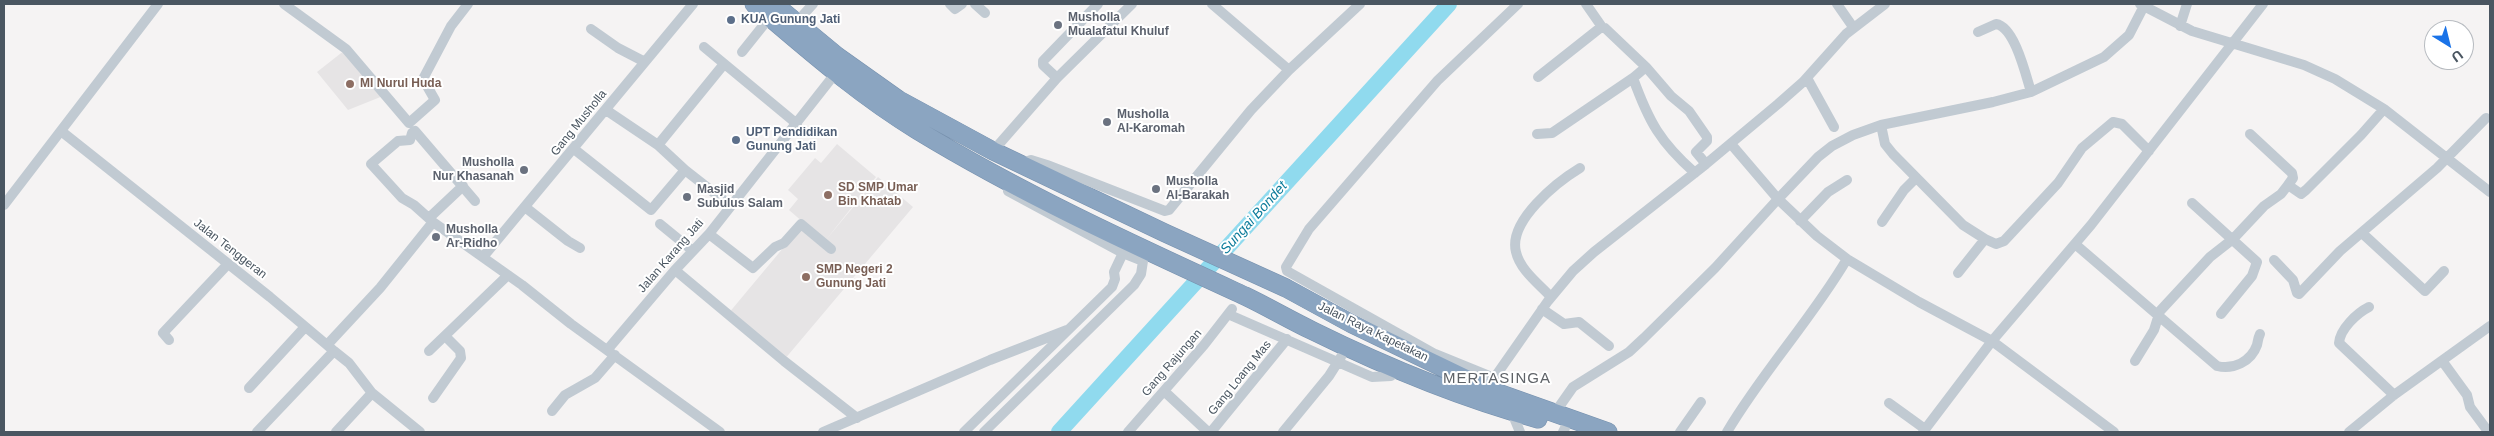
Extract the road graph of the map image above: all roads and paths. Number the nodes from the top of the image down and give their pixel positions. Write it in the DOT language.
graph roads {
  1 [pos="158,4"];
  2 [pos="284,4"];
  3 [pos="468,4"];
  4 [pos="693,4"];
  5 [pos="754,4"];
  6 [pos="814,4"];
  7 [pos="950,4"];
  8 [pos="962,4"];
  9 [pos="975,4"];
  10 [pos="1098,4"];
  11 [pos="1132,4"];
  12 [pos="1212,4"];
  13 [pos="1360,4"];
  14 [pos="1518,4"];
  15 [pos="1586,4"];
  16 [pos="1837,4"];
  17 [pos="1885,4"];
  18 [pos="2187,4"];
  19 [pos="2263,4"];
  20 [pos="2143,5"];
  21 [pos="772,10"];
  22 [pos="985,13"];
  23 [pos="2180,26"];
  24 [pos="793,27"];
  25 [pos="1602,27"];
  26 [pos="1853,27"];
  27 [pos="591,29"];
  28 [pos="1978,32"];
  29 [pos="2232,41"];
  30 [pos="704,47"];
  31 [pos="742,52"];
  32 [pos="645,62"];
  33 [pos="724,64"];
  34 [pos="841,67"];
  35 [pos="1646,67"];
  36 [pos="1290,70"];
  37 [pos="1538,77"];
  38 [pos="1057,78"];
  39 [pos="1633,78"];
  40 [pos="1807,78"];
  41 [pos="2030,90"];
  42 [pos="2384,109"];
  43 [pos="606,110"];
  44 [pos="2486,118"];
  45 [pos="797,124"];
  46 [pos="1881,125"];
  47 [pos="1834,127"];
  48 [pos="61,131"];
  49 [pos="1537,134"];
  50 [pos="2250,134"];
  51 [pos="1732,144"];
  52 [pos="658,145"];
  53 [pos="574,149"];
  54 [pos="993,151"];
  55 [pos="2149,151"];
  56 [pos="2447,157"];
  57 [pos="1018,164"];
  58 [pos="1706,164"];
  59 [pos="1580,168"];
  60 [pos="988,169"];
  61 [pos="685,170"];
  62 [pos="1695,173"];
  63 [pos="1916,178"];
  64 [pos="1847,180"];
  65 [pos="2288,185"];
  66 [pos="462,186"];
  67 [pos="2490,192"];
  68 [pos="1776,196"];
  69 [pos="476,201"];
  70 [pos="2192,203"];
  71 [pos="4,206"];
  72 [pos="731,206"];
  73 [pos="525,207"];
  74 [pos="431,220"];
  75 [pos="1800,221"];
  76 [pos="1882,222"];
  77 [pos="660,224"];
  78 [pos="2362,233"];
  79 [pos="709,234"];
  80 [pos="1985,239"];
  81 [pos="2233,239"];
  82 [pos="2075,244"];
  83 [pos="580,248"];
  84 [pos="831,249"];
  85 [pos="693,251"];
  86 [pos="1123,253"];
  87 [pos="483,257"];
  88 [pos="1847,259"];
  89 [pos="2274,260"];
  90 [pos="227,264"];
  91 [pos="675,270"];
  92 [pos="2444,271"];
  93 [pos="1958,274"];
  94 [pos="508,275"];
  95 [pos="1552,297"];
  96 [pos="1233,306"];
  97 [pos="2369,307"];
  98 [pos="1542,309"];
  99 [pos="2158,314"];
  100 [pos="2221,314"];
  101 [pos="2490,326"];
  102 [pos="305,328"];
  103 [pos="1067,330"];
  104 [pos="2260,334"];
  105 [pos="445,336"];
  106 [pos="1287,339"];
  107 [pos="169,340"];
  108 [pos="1992,341"];
  109 [pos="1609,346"];
  110 [pos="331,348"];
  111 [pos="429,351"];
  112 [pos="612,352"];
  113 [pos="1342,354"];
  114 [pos="2136,360"];
  115 [pos="2444,362"];
  116 [pos="1491,383"];
  117 [pos="249,388"];
  118 [pos="1164,391"];
  119 [pos="372,393"];
  120 [pos="2394,395"];
  121 [pos="433,398"];
  122 [pos="1701,402"];
  123 [pos="1889,403"];
  124 [pos="1516,407"];
  125 [pos="552,411"];
  126 [pos="1547,417"];
  127 [pos="857,418"];
  128 [pos="2355,430"];
  129 [pos="2487,430"];
  130 [pos="714,431"];
  131 [pos="1568,431"];
  132 [pos="1924,431"];
  133 [pos="257,432"];
  134 [pos="336,432"];
  135 [pos="420,432"];
  136 [pos="822,432"];
  137 [pos="964,432"];
  138 [pos="984,432"];
  139 [pos="1128,432"];
  140 [pos="1209,432"];
  141 [pos="1282,432"];
  142 [pos="1520,432"];
  143 [pos="1603,432"];
  144 [pos="1680,432"];
  145 [pos="1727,432"];
  146 [pos="2114,432"];
  1 -- 48 [label="street"];
  2 -- 3 [label="street"];
  4 -- 32 [label="street, Gang Musholla"];
  5 -- 21 [label="highway"];
  6 -- 24 [label="street"];
  7 -- 8 [label="street"];
  9 -- 22 [label="street"];
  10 -- 38 [label="street"];
  11 -- 38 [label="street"];
  12 -- 36 [label="street"];
  13 -- 36 [label="street"];
  14 -- 116 [label="street"];
  15 -- 25 [label="street"];
  16 -- 26 [label="street"];
  17 -- 26 [label="street"];
  18 -- 23 [label="street"];
  19 -- 29 [label="street"];
  20 -- 23 [label="street"];
  20 -- 41 [label="street"];
  21 -- 24 [label="highway"];
  21 -- 31 [label="street"];
  23 -- 29 [label="street"];
  24 -- 34 [label="highway"];
  25 -- 35 [label="street"];
  25 -- 37 [label="street"];
  26 -- 40 [label="street"];
  27 -- 32 [label="street"];
  28 -- 41 [label="street"];
  29 -- 42 [label="street"];
  29 -- 55 [label="street"];
  30 -- 33 [label="street"];
  32 -- 43 [label="street, Gang Musholla"];
  33 -- 45 [label="street"];
  33 -- 52 [label="street"];
  34 -- 45 [label="street, Jalan Karang Jati"];
  34 -- 54 [label="highway, Jalan Raya Kapetakan"];
  34 -- 60 [label="highway"];
  35 -- 39 [label="street"];
  35 -- 58 [label="street"];
  36 -- 57 [label="street"];
  38 -- 54 [label="street"];
  39 -- 49 [label="street"];
  39 -- 62 [label="street"];
  40 -- 47 [label="street"];
  40 -- 51 [label="street"];
  41 -- 46 [label="street"];
  42 -- 56 [label="street"];
  42 -- 65 [label="street"];
  43 -- 52 [label="street"];
  43 -- 53 [label="street, Gang Musholla"];
  44 -- 56 [label="street"];
  45 -- 72 [label="street, Jalan Karang Jati"];
  46 -- 63 [label="street"];
  46 -- 68 [label="street"];
  48 -- 71 [label="street"];
  48 -- 90 [label="street, Jalan Tenggeran"];
  50 -- 65 [label="street"];
  51 -- 58 [label="street"];
  51 -- 68 [label="street"];
  52 -- 61 [label="street"];
  53 -- 61 [label="street"];
  53 -- 73 [label="street, Gang Musholla"];
  54 -- 57 [label="highway, Jalan Raya Kapetakan"];
  55 -- 80 [label="street"];
  55 -- 82 [label="street"];
  56 -- 67 [label="street"];
  56 -- 78 [label="street"];
  57 -- 116 [label="highway, Jalan Raya Kapetakan"];
  58 -- 62 [label="street"];
  59 -- 95 [label="street"];
  60 -- 86 [label="street"];
  60 -- 96 [label="highway"];
  61 -- 72 [label="street"];
  62 -- 95 [label="street"];
  63 -- 76 [label="street"];
  63 -- 80 [label="street"];
  64 -- 75 [label="street"];
  65 -- 81 [label="street"];
  66 -- 69 [label="street"];
  66 -- 74 [label="street"];
  66 -- 74 [label="street"];
  68 -- 75 [label="street"];
  68 -- 126 [label="street"];
  70 -- 81 [label="street"];
  72 -- 79 [label="street, Jalan Karang Jati"];
  73 -- 83 [label="street"];
  73 -- 87 [label="street, Gang Musholla"];
  74 -- 87 [label="street"];
  74 -- 110 [label="street"];
  75 -- 88 [label="street"];
  77 -- 85 [label="street"];
  78 -- 89 [label="street"];
  78 -- 92 [label="street"];
  79 -- 84 [label="street"];
  79 -- 85 [label="street, Jalan Karang Jati"];
  80 -- 93 [label="street"];
  81 -- 99 [label="street"];
  81 -- 100 [label="street"];
  82 -- 99 [label="street"];
  82 -- 108 [label="street"];
  85 -- 91 [label="street, Jalan Karang Jati"];
  86 -- 103 [label="street"];
  86 -- 138 [label="street"];
  87 -- 94 [label="street"];
  88 -- 108 [label="street"];
  88 -- 145 [label="street"];
  90 -- 102 [label="street, Jalan Tenggeran"];
  90 -- 107 [label="street"];
  91 -- 112 [label="street, Jalan Karang Jati"];
  91 -- 127 [label="street"];
  94 -- 105 [label="street"];
  94 -- 112 [label="street"];
  95 -- 98 [label="street"];
  96 -- 106 [label="street"];
  96 -- 113 [label="highway"];
  96 -- 118 [label="street, Gang Rajungan"];
  97 -- 120 [label="street"];
  98 -- 109 [label="street"];
  98 -- 116 [label="street"];
  99 -- 104 [label="street"];
  99 -- 114 [label="street"];
  101 -- 115 [label="street"];
  102 -- 110 [label="street, Jalan Tenggeran"];
  102 -- 117 [label="street"];
  103 -- 127 [label="street"];
  103 -- 137 [label="street"];
  105 -- 111 [label="street"];
  105 -- 121 [label="street"];
  106 -- 113 [label="street"];
  106 -- 140 [label="street, Gang Loang Mas"];
  108 -- 132 [label="street"];
  108 -- 146 [label="street"];
  110 -- 119 [label="street, Jalan Tenggeran"];
  110 -- 133 [label="street"];
  112 -- 125 [label="street, Jalan Karang Jati"];
  112 -- 130 [label="street"];
  113 -- 124 [label="highway"];
  113 -- 141 [label="street"];
  115 -- 120 [label="street"];
  115 -- 129 [label="street"];
  116 -- 124 [label="highway, Jalan Raya Kapetakan"];
  118 -- 139 [label="street, Gang Rajungan"];
  118 -- 140 [label="street"];
  119 -- 134 [label="street"];
  119 -- 135 [label="street, Jalan Tenggeran"];
  120 -- 128 [label="street"];
  122 -- 144 [label="street"];
  123 -- 132 [label="street"];
  124 -- 126 [label="highway, Jalan Raya Kapetakan"];
  124 -- 142 [label="street"];
  126 -- 131 [label="highway, Jalan Raya Kapetakan"];
  126 -- 143 [label="highway, Jalan Raya Kapetakan"];
  127 -- 136 [label="street"];
}
